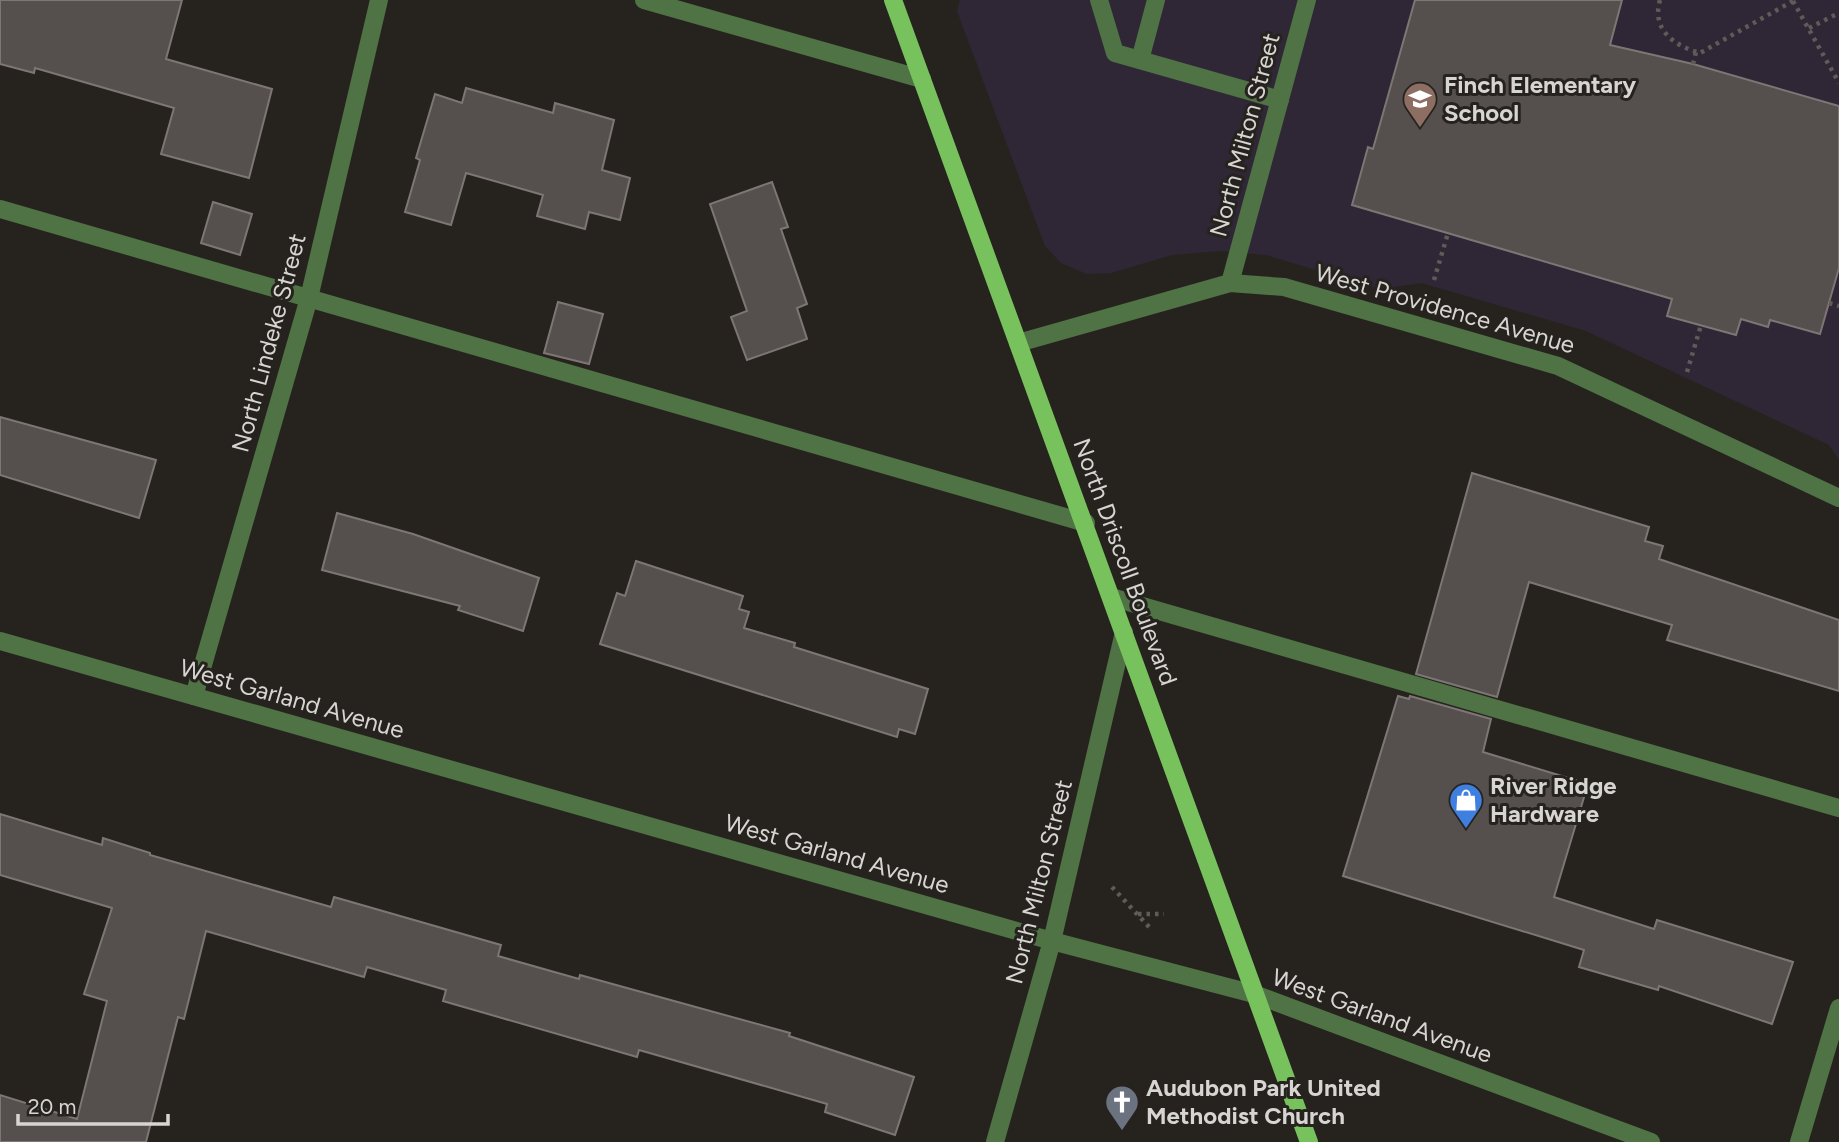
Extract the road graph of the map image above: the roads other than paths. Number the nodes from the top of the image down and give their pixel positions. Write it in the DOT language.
graph roads {
  1 [pos="379,0"];
  2 [pos="644,0"];
  3 [pos="893,0"];
  4 [pos="1099,0"];
  5 [pos="1156,0"];
  6 [pos="1307,0"];
  7 [pos="1140,60"];
  8 [pos="922,79"];
  9 [pos="1280,100"];
  10 [pos="0,209"];
  11 [pos="1230,283"];
  12 [pos="309,298"];
  13 [pos="1018,343"];
  14 [pos="1839,498"];
  15 [pos="1086,523"];
  16 [pos="1111,597"];
  17 [pos="1124,632"];
  18 [pos="0,641"];
  19 [pos="194,696"];
  20 [pos="1839,808"];
  21 [pos="1052,941"];
  22 [pos="1254,994"];
  23 [pos="1839,1008"];
  24 [pos="995,1142"];
  25 [pos="1309,1142"];
  26 [pos="1651,1142"];
  27 [pos="1799,1142"];
  1 -- 12 [label="street, North Lindeke Street"];
  2 -- 8 [label="street"];
  3 -- 8 [label="main road, North Driscoll Boulevard"];
  4 -- 7 [label="street"];
  5 -- 7 [label="street"];
  6 -- 9 [label="street, North Milton Street"];
  7 -- 9 [label="street"];
  8 -- 13 [label="main road, North Driscoll Boulevard"];
  9 -- 11 [label="street, North Milton Street"];
  10 -- 12 [label="street"];
  11 -- 13 [label="street, West Providence Avenue"];
  11 -- 14 [label="street, West Providence Avenue"];
  12 -- 15 [label="street"];
  12 -- 19 [label="street, North Lindeke Street"];
  13 -- 15 [label="main road, North Driscoll Boulevard"];
  15 -- 16 [label="main road, North Driscoll Boulevard"];
  16 -- 17 [label="main road, North Driscoll Boulevard"];
  16 -- 20 [label="street"];
  17 -- 21 [label="street, North Milton Street"];
  17 -- 22 [label="main road, North Driscoll Boulevard"];
  18 -- 19 [label="street, West Garland Avenue"];
  19 -- 21 [label="street, West Garland Avenue"];
  21 -- 22 [label="street, West Garland Avenue"];
  21 -- 24 [label="street, North Milton Street"];
  22 -- 25 [label="main road, North Driscoll Boulevard"];
  22 -- 26 [label="street, West Garland Avenue"];
  23 -- 27 [label="street"];
}
